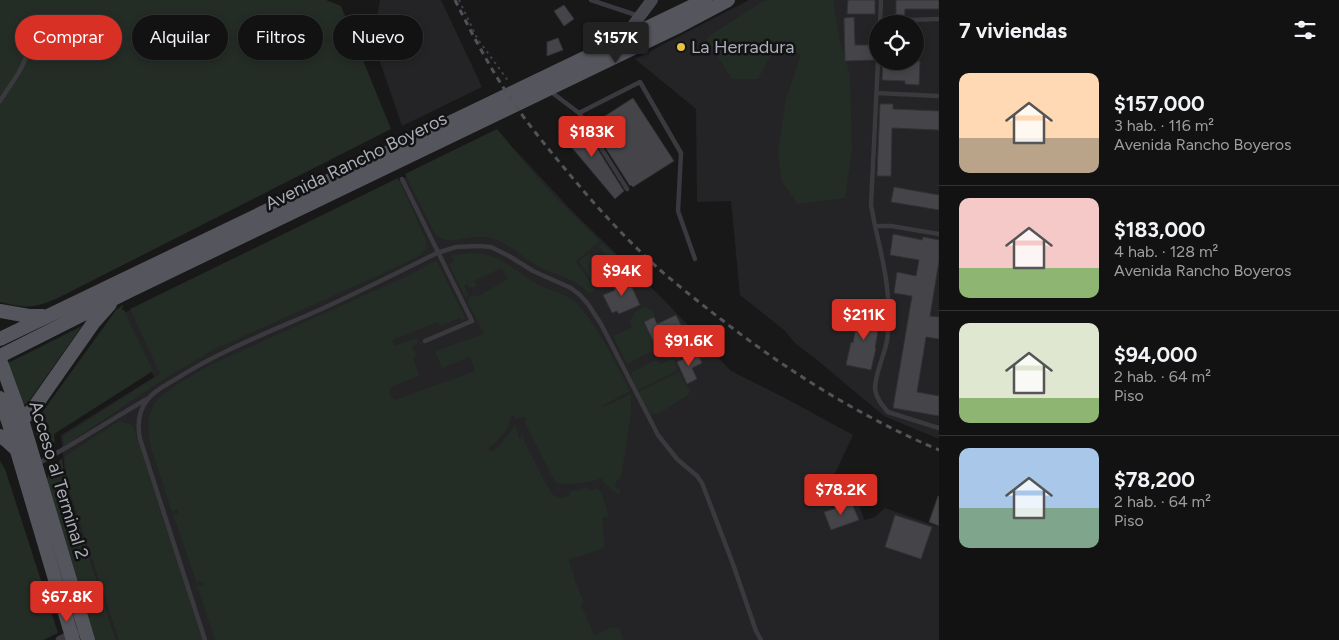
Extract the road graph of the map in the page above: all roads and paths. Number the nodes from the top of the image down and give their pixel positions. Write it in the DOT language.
graph roads {
  1 [pos="459,0"];
  2 [pos="591,0"];
  3 [pos="652,0"];
  4 [pos="705,0"];
  5 [pos="728,0"];
  6 [pos="881,0"];
  7 [pos="880,15"];
  8 [pos="640,16"];
  9 [pos="924,20"];
  10 [pos="939,20"];
  11 [pos="616,43"];
  12 [pos="25,60"];
  13 [pos="595,66"];
  14 [pos="877,70"];
  15 [pos="547,89"];
  16 [pos="515,90"];
  17 [pos="876,93"];
  18 [pos="939,96"];
  19 [pos="0,101"];
  20 [pos="579,113"];
  21 [pos="402,180"];
  22 [pos="627,189"];
  23 [pos="875,226"];
  24 [pos="939,234"];
  25 [pos="438,253"];
  26 [pos="696,260"];
  27 [pos="118,296"];
  28 [pos="0,311"];
  29 [pos="46,316"];
  30 [pos="0,339"];
  31 [pos="425,341"];
  32 [pos="0,356"];
  33 [pos="0,360"];
  34 [pos="0,398"];
  35 [pos="148,399"];
  36 [pos="10,424"];
  37 [pos="939,428"];
  38 [pos="0,436"];
  39 [pos="16,449"];
  40 [pos="36,465"];
  41 [pos="75,637"];
  42 [pos="206,640"];
  43 [pos="761,640"];
  1 -- 16 [label="path"];
  2 -- 8 [label="lane"];
  3 -- 8 [label="main road"];
  4 -- 11 [label="main road, Avenida Rancho Boyeros"];
  5 -- 13 [label="main road, Avenida Rancho Boyeros"];
  6 -- 7 [label="lane"];
  8 -- 11 [label="main road"];
  9 -- 10 [label="lane"];
  11 -- 13 [label="main road"];
  11 -- 16 [label="main road, Avenida Rancho Boyeros"];
  12 -- 19 [label="lane"];
  13 -- 15 [label="main road, Avenida Rancho Boyeros"];
  14 -- 17 [label="lane"];
  15 -- 20 [label="lane"];
  15 -- 27 [label="main road, Avenida Rancho Boyeros"];
  16 -- 29 [label="main road, Avenida Rancho Boyeros"];
  17 -- 18 [label="lane"];
  17 -- 23 [label="lane"];
  20 -- 22 [label="lane"];
  20 -- 26 [label="lane"];
  21 -- 25 [label="lane"];
  23 -- 24 [label="lane"];
  23 -- 37 [label="lane"];
  25 -- 31 [label="lane"];
  25 -- 35 [label="lane"];
  25 -- 43 [label="lane"];
  27 -- 32 [label="main road, Avenida Rancho Boyeros"];
  27 -- 36 [label="main road"];
  28 -- 29 [label="main road"];
  29 -- 30 [label="main road, Avenida Rancho Boyeros"];
  33 -- 36 [label="main road, Acceso al Terminal 2"];
  34 -- 36 [label="main road, Acceso al Terminal 2"];
  35 -- 40 [label="lane"];
  35 -- 42 [label="lane"];
  36 -- 39 [label="main road, Acceso al Terminal 2"];
  36 -- 40 [label="main road, Acceso al Terminal 2"];
  38 -- 39 [label="main road"];
  39 -- 41 [label="main road, Acceso al Terminal 2"];
  40 -- 41 [label="main road, Acceso al Terminal 2"];
}
